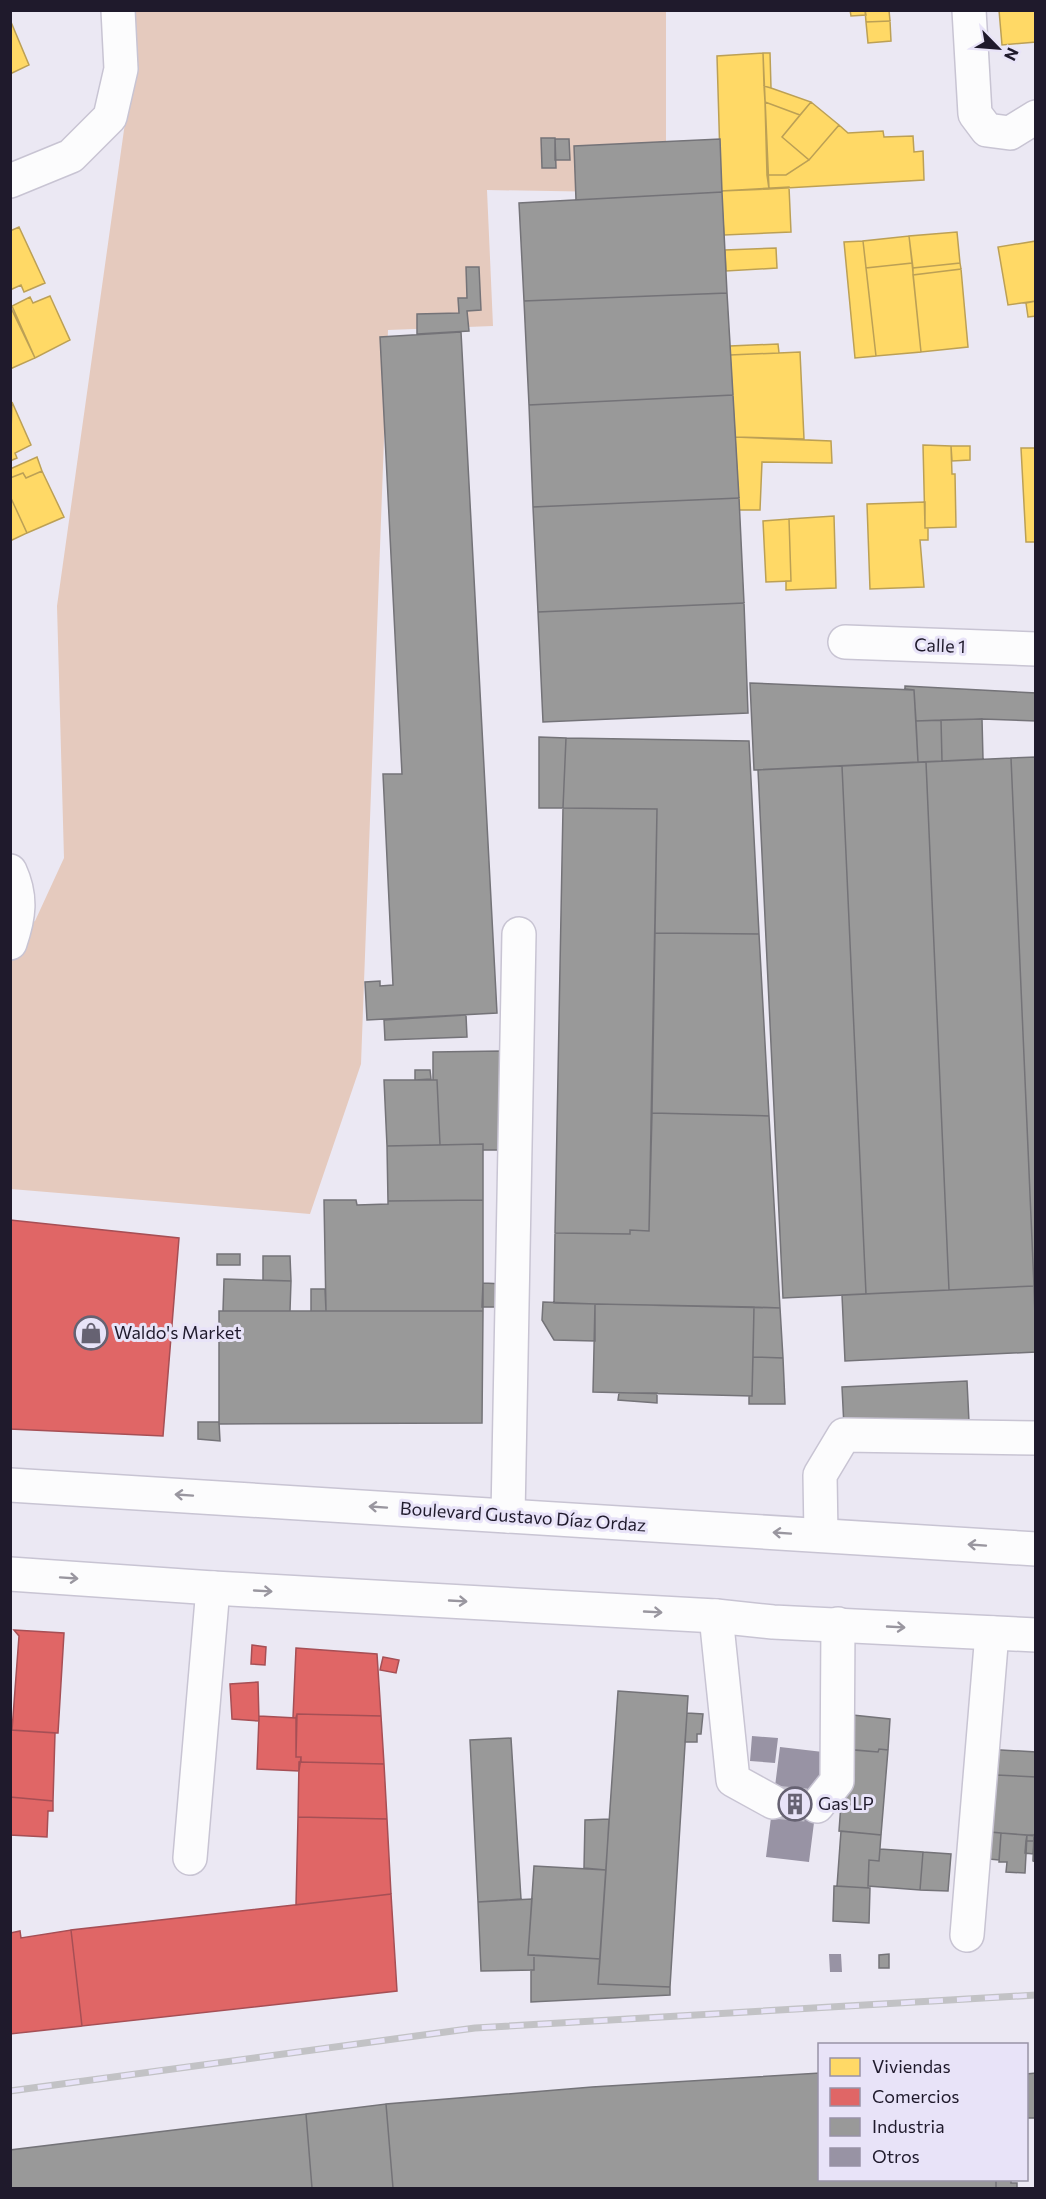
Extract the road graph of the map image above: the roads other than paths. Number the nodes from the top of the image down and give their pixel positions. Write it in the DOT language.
graph roads {
  1 [pos="118,10"];
  2 [pos="969,10"];
  3 [pos="1035,117"];
  4 [pos="10,181"];
  5 [pos="845,642"];
  6 [pos="1035,649"];
  7 [pos="10,871"];
  8 [pos="519,934"];
  9 [pos="10,943"];
  10 [pos="1035,1438"];
  11 [pos="10,1485"];
  12 [pos="508,1516"];
  13 [pos="821,1535"];
  14 [pos="1035,1549"];
  15 [pos="10,1574"];
  16 [pos="213,1588"];
  17 [pos="716,1616"];
  18 [pos="838,1624"];
  19 [pos="992,1633"];
  20 [pos="1035,1635"];
  21 [pos="774,1802"];
  22 [pos="817,1806"];
  23 [pos="190,1858"];
  24 [pos="967,1935"];
  1 -- 4 [label="main road"];
  2 -- 3 [label="main road"];
  5 -- 6 [label="main road, Calle 1"];
  7 -- 9 [label="main road"];
  8 -- 12 [label="main road"];
  10 -- 13 [label="main road"];
  12 -- 11 [label="main road, Boulevard Gustavo Díaz Ordaz, one-way"];
  13 -- 12 [label="main road, Boulevard Gustavo Díaz Ordaz, one-way"];
  14 -- 13 [label="main road, Boulevard Gustavo Díaz Ordaz, one-way"];
  15 -- 16 [label="main road, one-way"];
  16 -- 17 [label="main road, one-way"];
  16 -- 23 [label="main road"];
  17 -- 18 [label="main road"];
  17 -- 21 [label="main road"];
  18 -- 19 [label="main road, one-way"];
  18 -- 22 [label="main road"];
  19 -- 20 [label="main road"];
  19 -- 24 [label="main road"];
}
